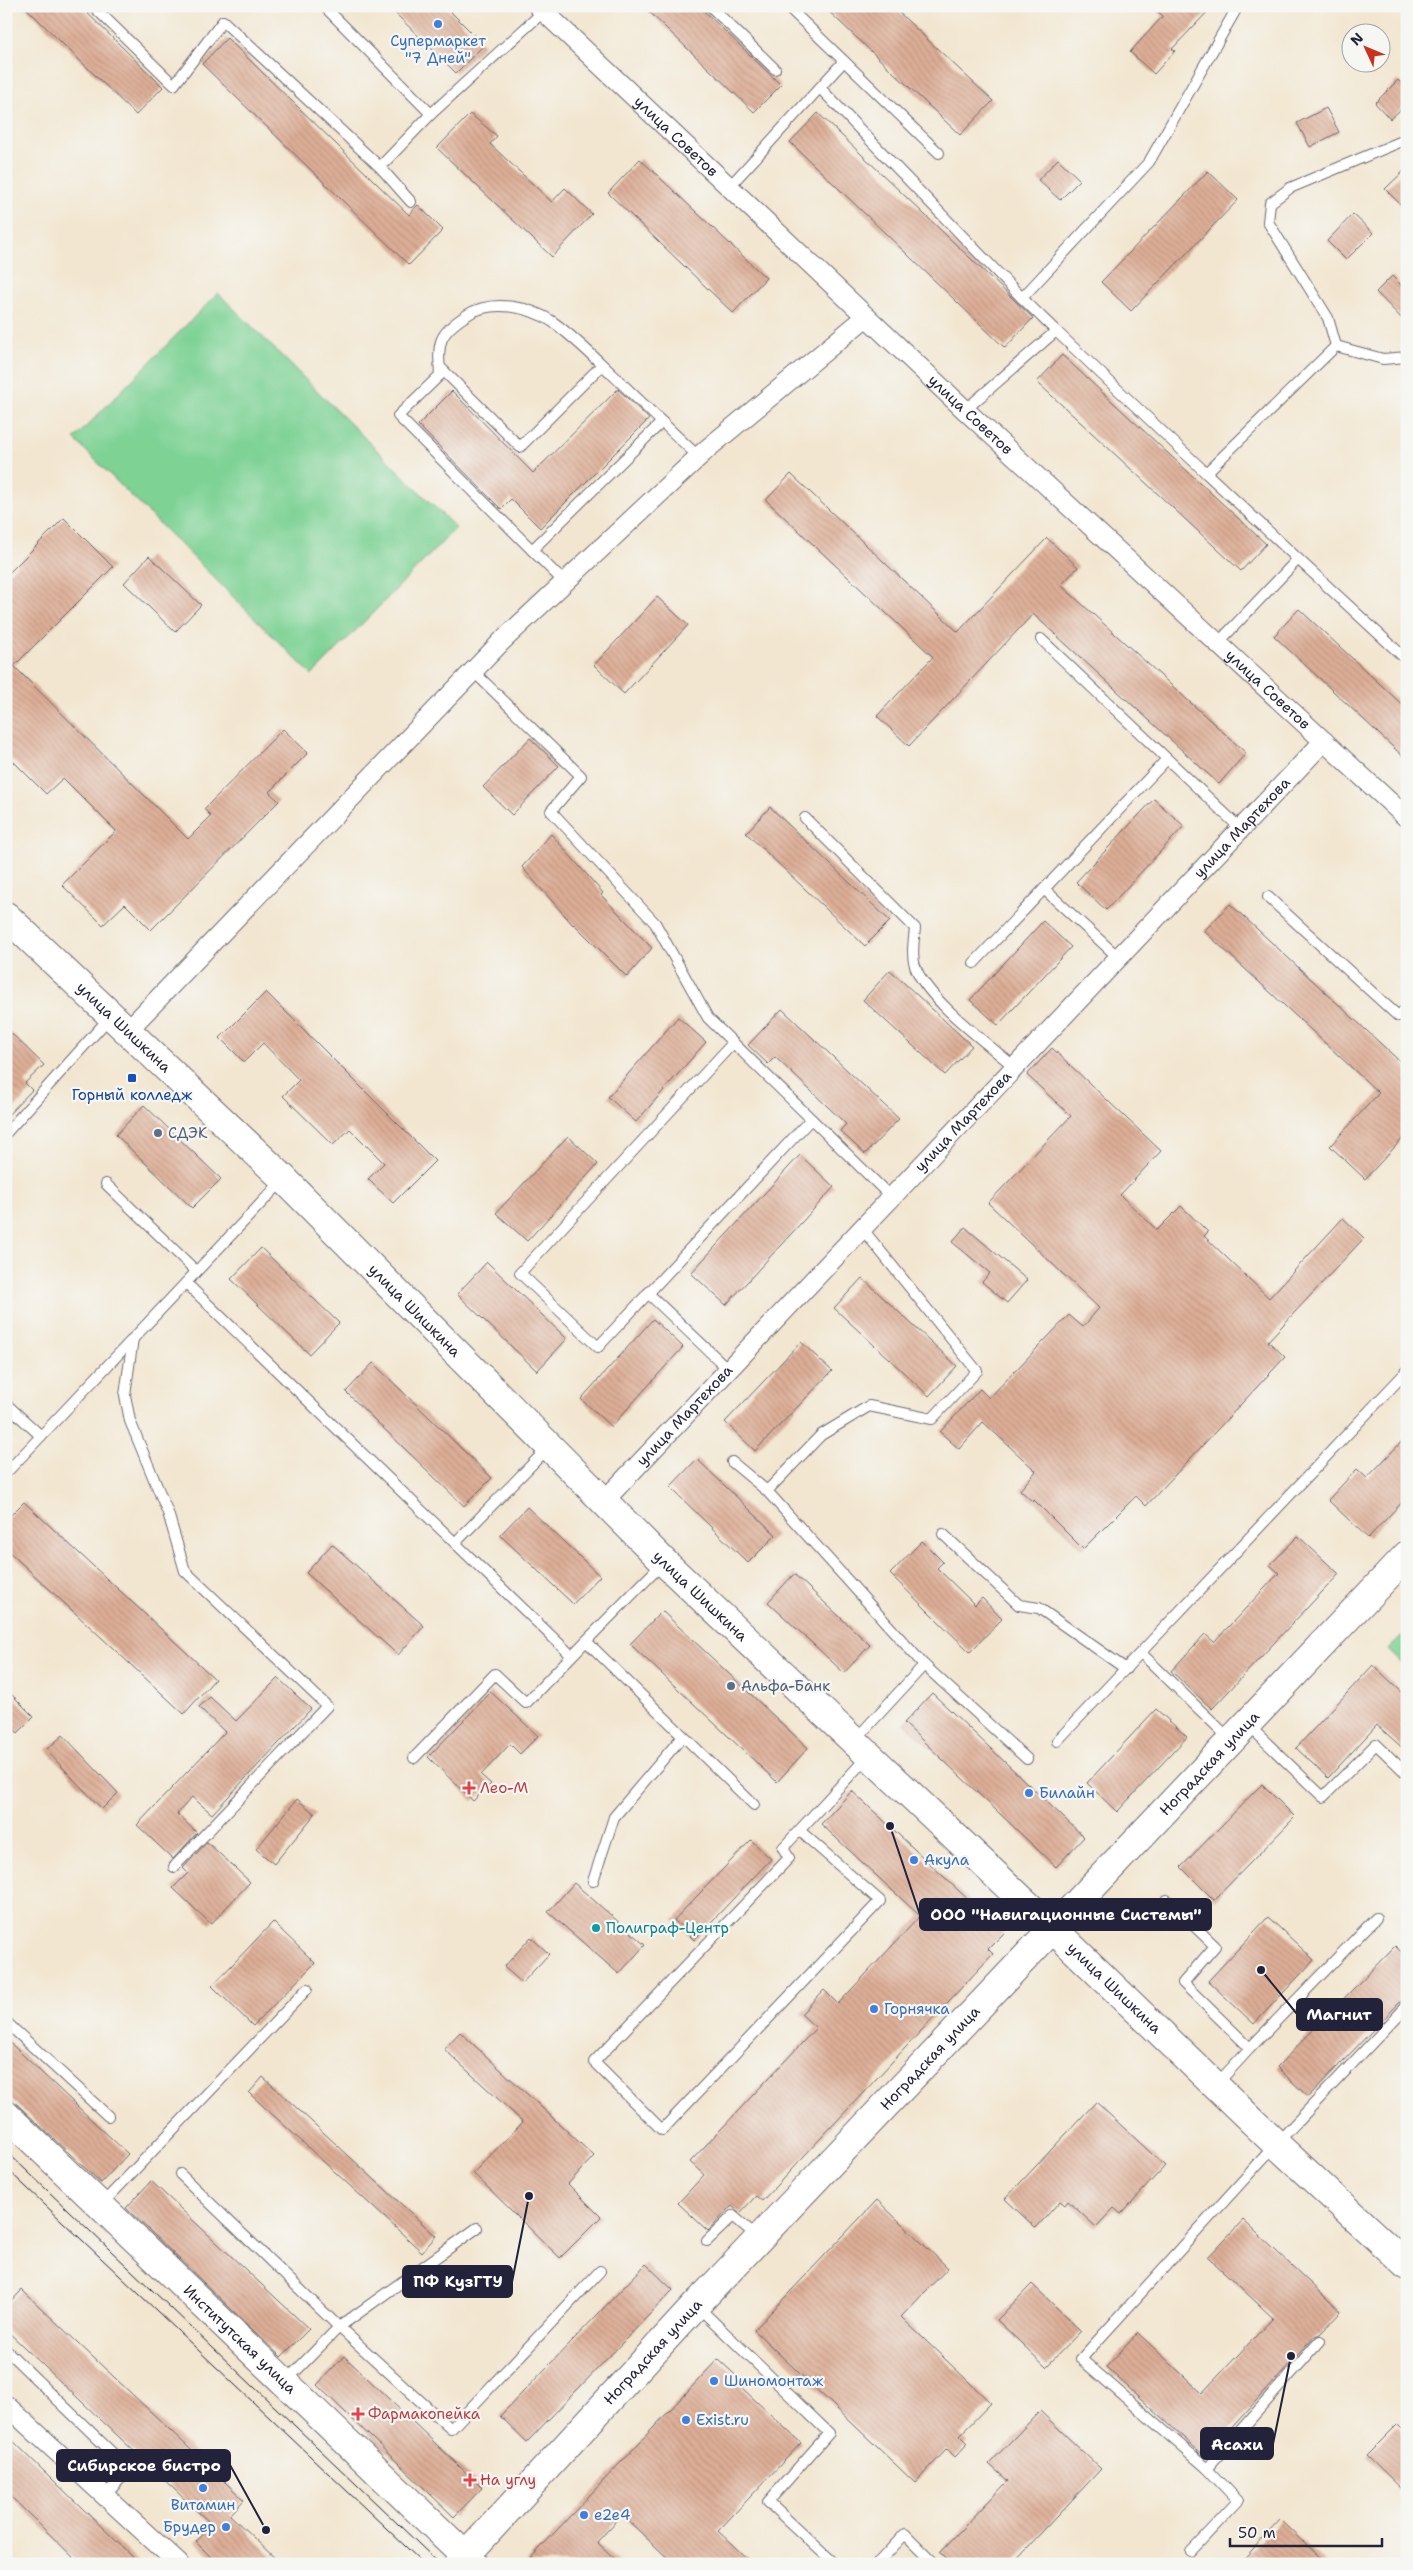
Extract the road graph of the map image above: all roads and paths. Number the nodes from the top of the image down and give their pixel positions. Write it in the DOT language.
graph roads {
  1 [pos="93,6"];
  2 [pos="324,6"];
  3 [pos="710,6"];
  4 [pos="787,6"];
  5 [pos="1238,6"];
  6 [pos="541,9"];
  7 [pos="844,62"];
  8 [pos="775,69"];
  9 [pos="820,88"];
  10 [pos="431,114"];
  11 [pos="1407,139"];
  12 [pos="940,153"];
  13 [pos="380,167"];
  14 [pos="729,187"];
  15 [pos="411,202"];
  16 [pos="1022,298"];
  17 [pos="866,317"];
  18 [pos="1056,331"];
  19 [pos="1336,346"];
  20 [pos="1407,357"];
  21 [pos="602,365"];
  22 [pos="440,367"];
  23 [pos="965,410"];
  24 [pos="662,422"];
  25 [pos="699,457"];
  26 [pos="1206,473"];
  27 [pos="532,550"];
  28 [pos="1298,559"];
  29 [pos="564,582"];
  30 [pos="1041,639"];
  31 [pos="1218,643"];
  32 [pos="1407,660"];
  33 [pos="473,671"];
  34 [pos="1324,741"];
  35 [pos="1167,758"];
  36 [pos="805,818"];
  37 [pos="1407,818"];
  38 [pos="1241,829"];
  39 [pos="1044,889"];
  40 [pos="1268,897"];
  41 [pos="6,916"];
  42 [pos="1119,958"];
  43 [pos="974,963"];
  44 [pos="1407,1008"];
  45 [pos="120,1022"];
  46 [pos="733,1043"];
  47 [pos="1016,1068"];
  48 [pos="810,1119"];
  49 [pos="6,1133"];
  50 [pos="284,1179"];
  51 [pos="106,1184"];
  52 [pos="890,1196"];
  53 [pos="861,1227"];
  54 [pos="196,1271"];
  55 [pos="186,1283"];
  56 [pos="648,1293"];
  57 [pos="132,1338"];
  58 [pos="728,1369"];
  59 [pos="1407,1370"];
  60 [pos="6,1404"];
  61 [pos="41,1436"];
  62 [pos="548,1447"];
  63 [pos="732,1462"];
  64 [pos="6,1473"];
  65 [pos="767,1491"];
  66 [pos="603,1502"];
  67 [pos="943,1534"];
  68 [pos="455,1543"];
  69 [pos="1407,1555"];
  70 [pos="664,1562"];
  71 [pos="586,1641"];
  72 [pos="1141,1653"];
  73 [pos="571,1656"];
  74 [pos="924,1664"];
  75 [pos="1126,1669"];
  76 [pos="1240,1732"];
  77 [pos="682,1737"];
  78 [pos="1057,1741"];
  79 [pos="861,1748"];
  80 [pos="414,1758"];
  81 [pos="1027,1759"];
  82 [pos="1407,1774"];
  83 [pos="754,1805"];
  84 [pos="800,1831"];
  85 [pos="174,1867"];
  86 [pos="593,1880"];
  87 [pos="1167,1900"];
  88 [pos="1376,1918"];
  89 [pos="1054,1929"];
  90 [pos="307,1989"];
  91 [pos="1407,2006"];
  92 [pos="6,2022"];
  93 [pos="1250,2048"];
  94 [pos="1215,2086"];
  95 [pos="6,2115"];
  96 [pos="108,2116"];
  97 [pos="1276,2144"];
  98 [pos="180,2174"];
  99 [pos="101,2206"];
  100 [pos="477,2228"];
  101 [pos="759,2239"];
  102 [pos="707,2241"];
  103 [pos="1407,2266"];
  104 [pos="600,2271"];
  105 [pos="696,2306"];
  106 [pos="339,2327"];
  107 [pos="1320,2341"];
  108 [pos="6,2350"];
  109 [pos="284,2383"];
  110 [pos="6,2405"];
  111 [pos="1207,2468"];
  112 [pos="105,2496"];
  113 [pos="1191,2551"];
  114 [pos="466,2561"];
  115 [pos="180,2564"];
  116 [pos="836,2564"];
  117 [pos="877,2564"];
  118 [pos="936,2564"];
  1 -- 13 [label="lane"];
  2 -- 10 [label="lane"];
  3 -- 8 [label="lane"];
  4 -- 7 [label="lane"];
  5 -- 16 [label="lane"];
  6 -- 10 [label="lane"];
  6 -- 14 [label="street, улица Советов"];
  7 -- 9 [label="lane"];
  7 -- 12 [label="lane"];
  9 -- 14 [label="lane"];
  9 -- 16 [label="lane"];
  10 -- 13 [label="lane"];
  11 -- 19 [label="lane"];
  13 -- 15 [label="lane"];
  14 -- 17 [label="street, улица Советов"];
  16 -- 18 [label="lane"];
  17 -- 23 [label="street, улица Советов"];
  17 -- 25 [label="street"];
  18 -- 23 [label="lane"];
  18 -- 26 [label="lane"];
  19 -- 20 [label="lane"];
  19 -- 26 [label="lane"];
  21 -- 22 [label="lane"];
  21 -- 22 [label="lane"];
  21 -- 24 [label="lane"];
  22 -- 27 [label="lane"];
  23 -- 31 [label="street, улица Советов"];
  24 -- 25 [label="lane"];
  24 -- 27 [label="lane"];
  25 -- 29 [label="street"];
  26 -- 28 [label="lane"];
  27 -- 29 [label="lane"];
  28 -- 31 [label="lane"];
  28 -- 32 [label="lane"];
  29 -- 33 [label="street"];
  30 -- 35 [label="lane"];
  31 -- 34 [label="street, улица Советов"];
  33 -- 45 [label="street"];
  33 -- 46 [label="lane"];
  34 -- 37 [label="street, улица Советов"];
  34 -- 38 [label="street, улица Мартехова"];
  35 -- 38 [label="lane"];
  35 -- 39 [label="lane"];
  36 -- 47 [label="lane"];
  38 -- 42 [label="street, улица Мартехова"];
  39 -- 42 [label="lane"];
  39 -- 43 [label="lane"];
  40 -- 44 [label="lane"];
  41 -- 45 [label="main road, улица Шишкина"];
  42 -- 47 [label="street, улица Мартехова"];
  45 -- 49 [label="lane"];
  45 -- 50 [label="main road, улица Шишкина"];
  46 -- 48 [label="lane"];
  46 -- 56 [label="lane"];
  47 -- 52 [label="street, улица Мартехова"];
  48 -- 52 [label="lane"];
  48 -- 56 [label="lane"];
  50 -- 54 [label="lane"];
  50 -- 62 [label="main road, улица Шишкина"];
  51 -- 54 [label="lane"];
  52 -- 53 [label="street, улица Мартехова"];
  53 -- 58 [label="street, улица Мартехова"];
  53 -- 65 [label="lane"];
  54 -- 55 [label="lane"];
  55 -- 57 [label="lane"];
  55 -- 68 [label="lane"];
  56 -- 58 [label="lane"];
  57 -- 61 [label="lane"];
  57 -- 85 [label="lane"];
  58 -- 66 [label="street, улица Мартехова"];
  59 -- 72 [label="lane"];
  60 -- 61 [label="lane"];
  61 -- 64 [label="lane"];
  62 -- 66 [label="main road, улица Шишкина"];
  62 -- 68 [label="lane"];
  63 -- 65 [label="lane"];
  65 -- 74 [label="lane"];
  66 -- 70 [label="main road, улица Шишкина"];
  67 -- 75 [label="lane"];
  68 -- 73 [label="lane"];
  69 -- 76 [label="main road, Ноградская улица"];
  70 -- 71 [label="lane"];
  70 -- 79 [label="main road, улица Шишкина"];
  71 -- 73 [label="lane"];
  71 -- 77 [label="lane"];
  72 -- 75 [label="lane"];
  72 -- 76 [label="lane"];
  73 -- 80 [label="lane"];
  74 -- 79 [label="lane"];
  74 -- 81 [label="lane"];
  75 -- 78 [label="lane"];
  76 -- 82 [label="lane"];
  76 -- 89 [label="main road, Ноградская улица"];
  77 -- 83 [label="lane"];
  77 -- 86 [label="lane"];
  79 -- 84 [label="lane"];
  79 -- 89 [label="main road, улица Шишкина"];
  84 -- 84 [label="lane"];
  87 -- 93 [label="lane"];
  88 -- 93 [label="lane"];
  89 -- 94 [label="main road, улица Шишкина"];
  89 -- 101 [label="main road, Ноградская улица"];
  90 -- 99 [label="lane"];
  91 -- 97 [label="lane"];
  92 -- 96 [label="lane"];
  93 -- 94 [label="lane"];
  94 -- 97 [label="main road, улица Шишкина"];
  95 -- 99 [label="main road, Институтская улица"];
  97 -- 103 [label="main road, улица Шишкина"];
  97 -- 111 [label="lane"];
  98 -- 106 [label="lane"];
  99 -- 109 [label="main road, Институтская улица"];
  100 -- 106 [label="lane"];
  101 -- 102 [label="lane"];
  101 -- 105 [label="main road, Ноградская улица"];
  104 -- 106 [label="lane"];
  105 -- 114 [label="main road, Ноградская улица"];
  105 -- 116 [label="lane"];
  106 -- 109 [label="lane"];
  107 -- 111 [label="lane"];
  108 -- 112 [label="lane"];
  109 -- 114 [label="main road, Институтская улица"];
  110 -- 112 [label="street"];
  111 -- 113 [label="lane"];
  112 -- 115 [label="street"];
  117 -- 118 [label="lane"];
}
